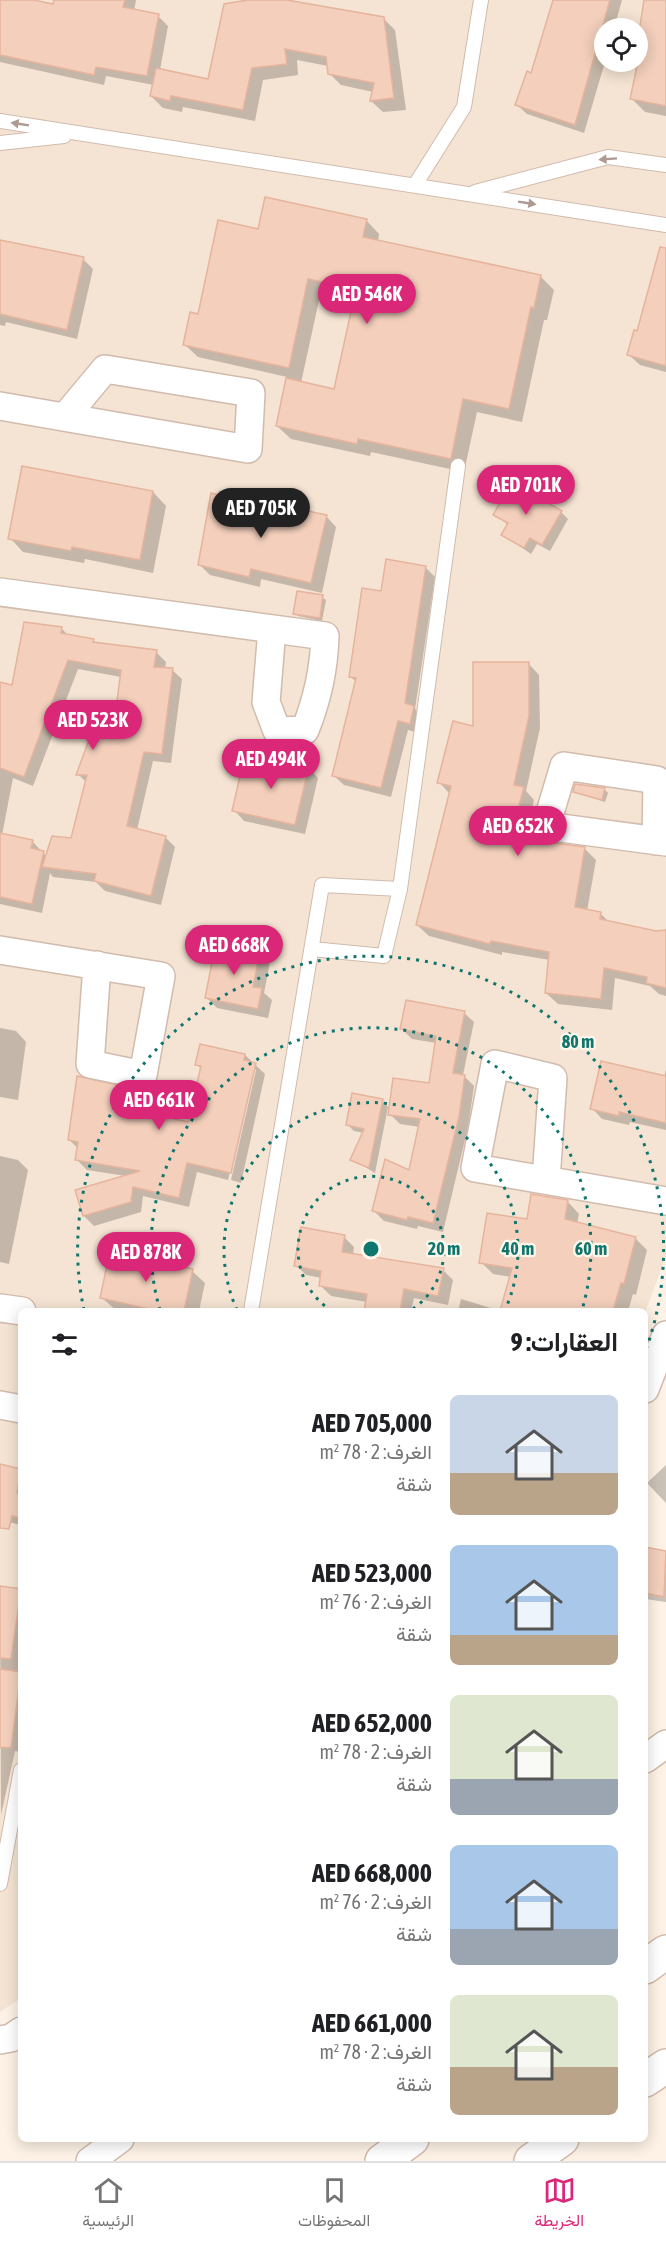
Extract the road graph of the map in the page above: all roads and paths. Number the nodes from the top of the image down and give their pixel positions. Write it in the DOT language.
graph roads {
  1 [pos="481,0"];
  2 [pos="0,121"];
  3 [pos="81,134"];
  4 [pos="0,143"];
  5 [pos="666,165"];
  6 [pos="415,185"];
  7 [pos="470,194"];
  8 [pos="666,225"];
  9 [pos="0,406"];
  10 [pos="65,417"];
  11 [pos="458,466"];
  12 [pos="0,592"];
  13 [pos="272,629"];
  14 [pos="400,889"];
  15 [pos="312,949"];
  16 [pos="0,950"];
  17 [pos="97,965"];
  18 [pos="546,1180"];
  19 [pos="666,1201"];
  20 [pos="0,1308"];
  21 [pos="252,1308"];
  22 [pos="18,1310"];
  23 [pos="666,1335"];
  24 [pos="648,1381"];
  25 [pos="0,1405"];
  26 [pos="18,1408"];
  27 [pos="666,1744"];
  28 [pos="648,1757"];
  29 [pos="18,1786"];
  30 [pos="0,1884"];
  31 [pos="666,1952"];
  32 [pos="648,1965"];
  33 [pos="18,2033"];
  34 [pos="0,2040"];
  35 [pos="666,2066"];
  36 [pos="648,2078"];
  37 [pos="116,2142"];
  38 [pos="408,2142"];
  39 [pos="558,2142"];
  40 [pos="90,2161"];
  41 [pos="382,2161"];
  42 [pos="531,2161"];
  1 -- 6 [label="lane"];
  3 -- 2 [label="lane, one-way"];
  3 -- 4 [label="lane"];
  3 -- 6 [label="lane"];
  5 -- 7 [label="lane, one-way"];
  6 -- 7 [label="lane"];
  7 -- 8 [label="lane, one-way"];
  9 -- 10 [label="street"];
  10 -- 10 [label="street"];
  11 -- 14 [label="lane"];
  12 -- 13 [label="street"];
  14 -- 15 [label="lane"];
  14 -- 15 [label="lane"];
  15 -- 21 [label="lane"];
  16 -- 17 [label="street"];
  18 -- 18 [label="street"];
  18 -- 19 [label="street"];
  20 -- 22 [label="street"];
  23 -- 24 [label="street"];
  25 -- 26 [label="street"];
  27 -- 28 [label="street"];
  29 -- 30 [label="lane"];
  31 -- 32 [label="main road"];
  33 -- 34 [label="street"];
  35 -- 36 [label="main road"];
  37 -- 40 [label="street"];
  38 -- 41 [label="main road"];
  39 -- 42 [label="main road"];
}
